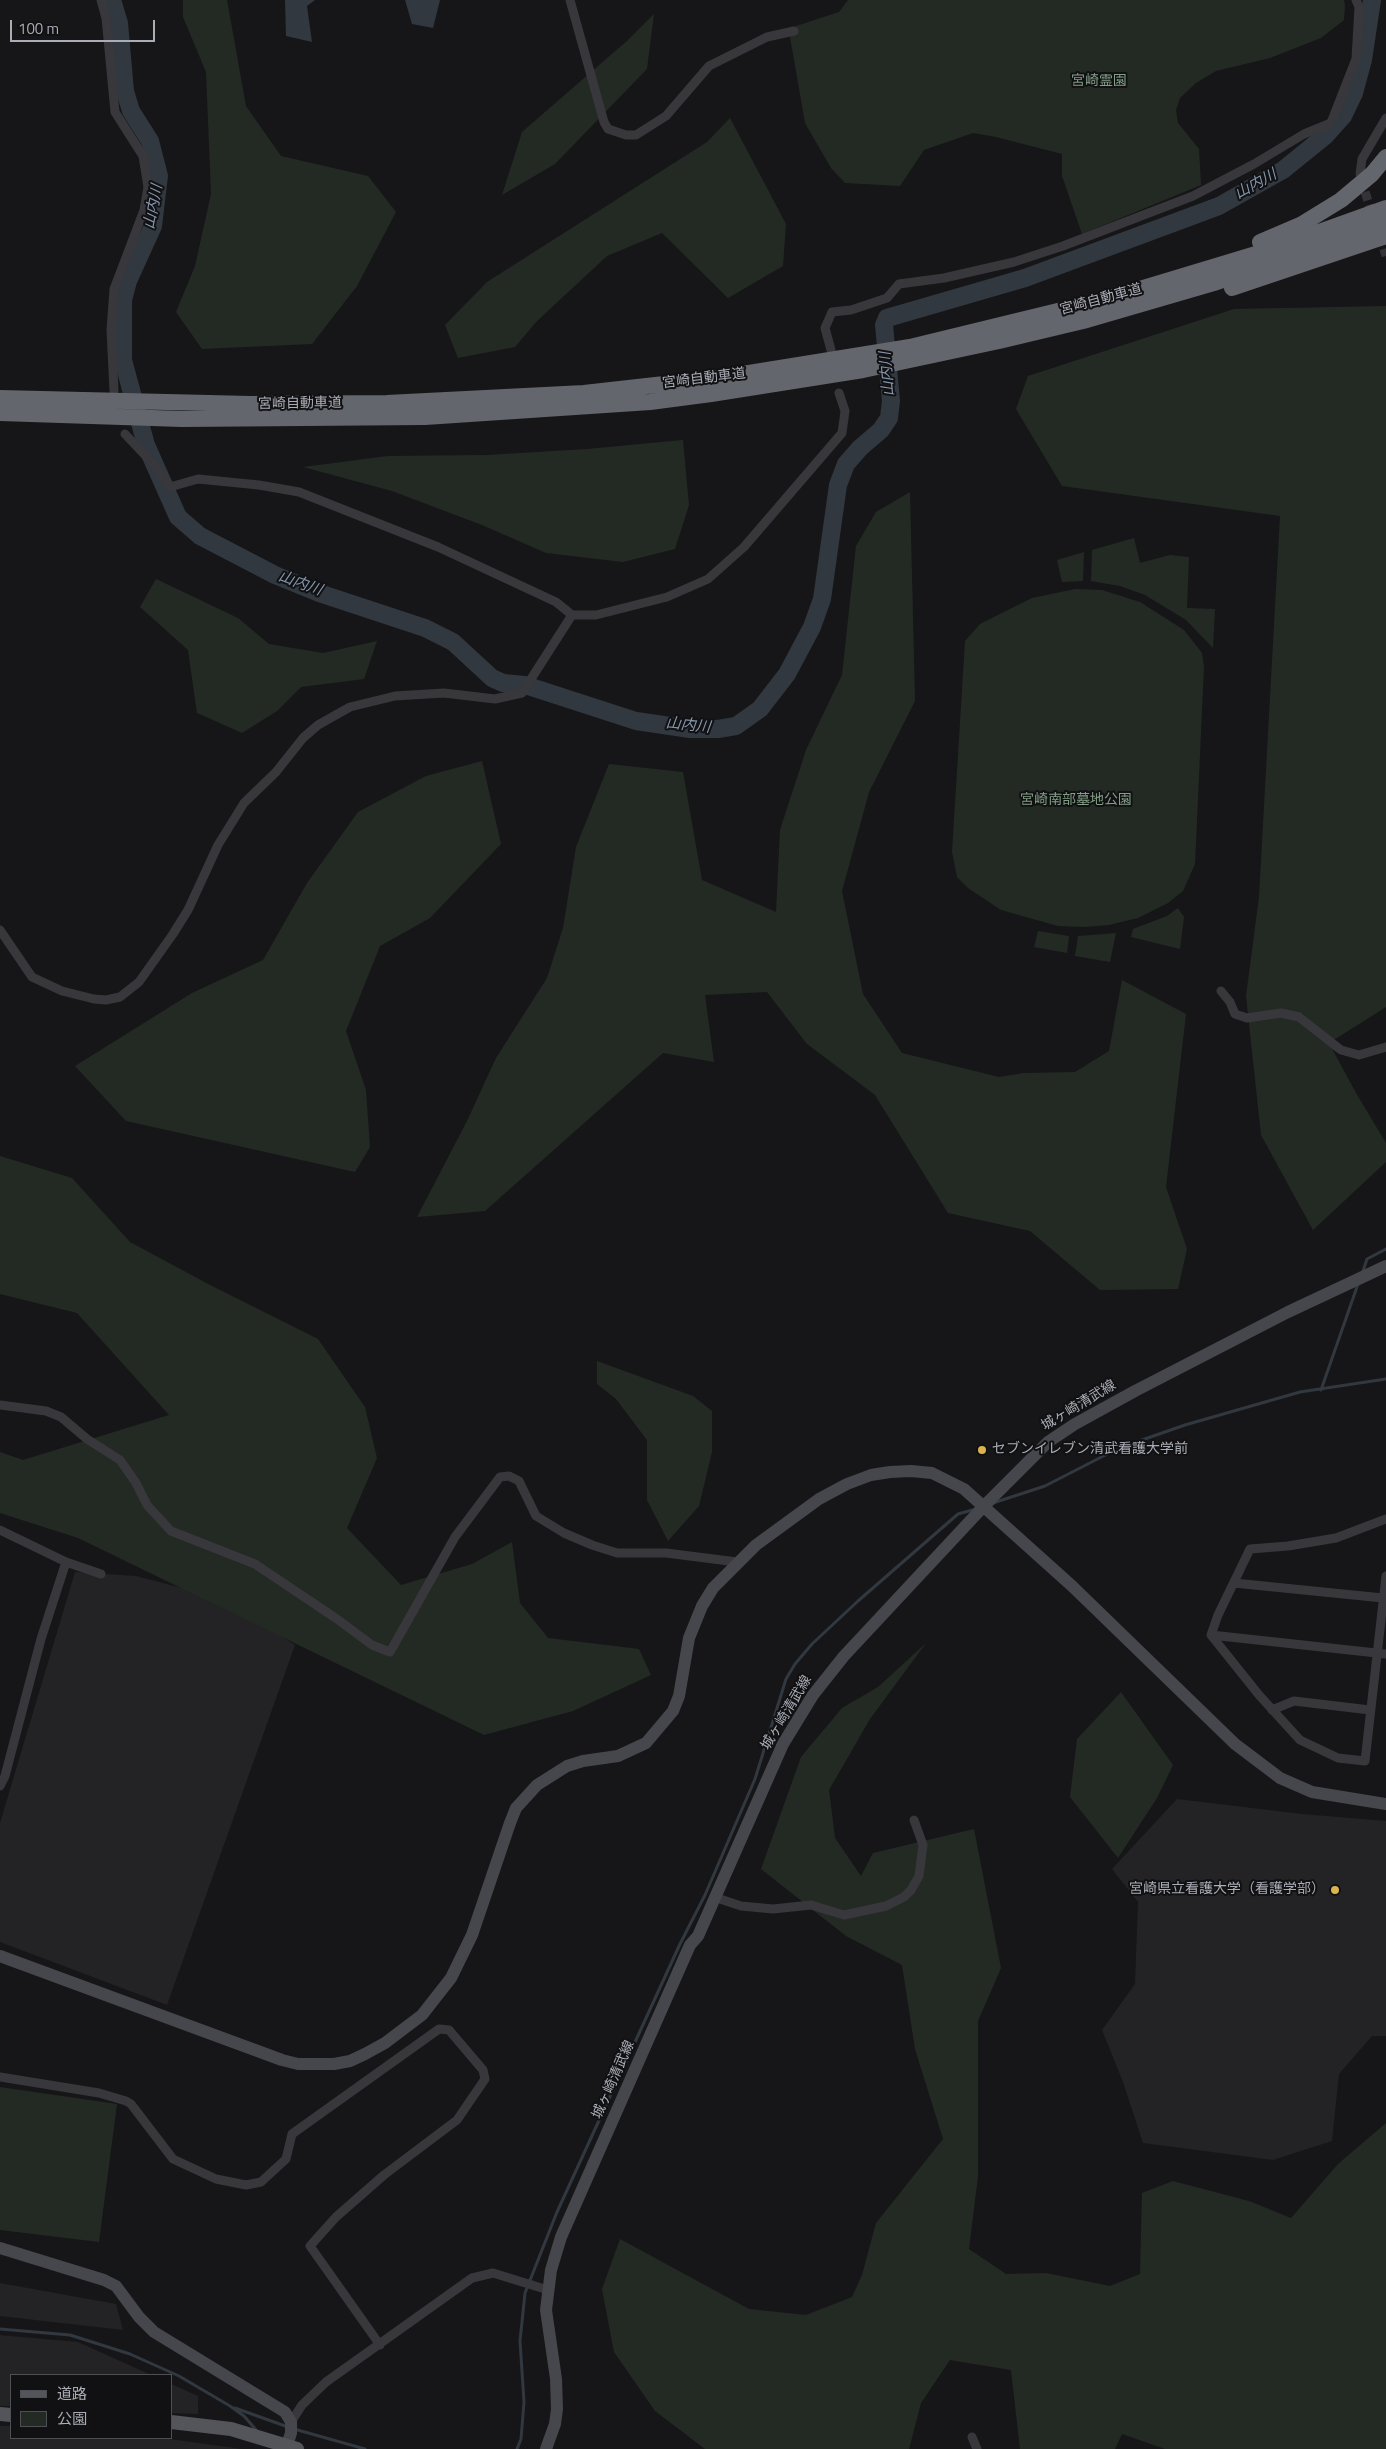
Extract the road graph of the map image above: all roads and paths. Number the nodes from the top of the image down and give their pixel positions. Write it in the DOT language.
graph roads {
  1 [pos="100,0"];
  2 [pos="570,0"];
  3 [pos="1356,0"];
  4 [pos="794,31"];
  5 [pos="1386,118"];
  6 [pos="1386,157"];
  7 [pos="1360,174"];
  8 [pos="1386,208"];
  9 [pos="1386,223"];
  10 [pos="1386,236"];
  11 [pos="1173,280"];
  12 [pos="1083,321"];
  13 [pos="831,350"];
  14 [pos="114,391"];
  15 [pos="840,394"];
  16 [pos="0,398"];
  17 [pos="0,413"];
  18 [pos="125,434"];
  19 [pos="572,615"];
  20 [pos="0,930"];
  21 [pos="1221,992"];
  22 [pos="1386,1047"];
  23 [pos="1386,1266"];
  24 [pos="0,1405"];
  25 [pos="987,1503"];
  26 [pos="1385,1523"];
  27 [pos="0,1530"];
  28 [pos="66,1562"];
  29 [pos="737,1562"];
  30 [pos="101,1574"];
  31 [pos="1386,1576"];
  32 [pos="1234,1583"];
  33 [pos="1383,1598"];
  34 [pos="1211,1635"];
  35 [pos="1381,1654"];
  36 [pos="1272,1710"];
  37 [pos="1370,1710"];
  38 [pos="0,1786"];
  39 [pos="1386,1804"];
  40 [pos="914,1820"];
  41 [pos="714,1897"];
  42 [pos="0,1956"];
  43 [pos="0,2077"];
  44 [pos="0,2248"];
  45 [pos="548,2290"];
  46 [pos="380,2345"];
  47 [pos="172,2422"];
  48 [pos="291,2422"];
  49 [pos="255,2435"];
  50 [pos="972,2437"];
  51 [pos="292,2447"];
  52 [pos="258,2449"];
  53 [pos="546,2449"];
  54 [pos="977,2449"];
  1 -- 14 [label="street"];
  2 -- 4 [label="street"];
  3 -- 13 [label="street"];
  5 -- 7 [label="street"];
  6 -- 11 [label="highway"];
  8 -- 11 [label="highway, 宮崎自動車道"];
  9 -- 12 [label="highway, 宮崎自動車道"];
  10 -- 12 [label="highway"];
  11 -- 16 [label="highway, 宮崎自動車道"];
  12 -- 17 [label="highway, 宮崎自動車道"];
  15 -- 19 [label="street"];
  18 -- 19 [label="street"];
  19 -- 20 [label="street"];
  21 -- 22 [label="street"];
  23 -- 25 [label="street, 城ヶ崎清武線"];
  24 -- 29 [label="street"];
  25 -- 29 [label="street"];
  25 -- 39 [label="street"];
  25 -- 41 [label="street, 城ヶ崎清武線"];
  26 -- 32 [label="street"];
  27 -- 28 [label="street"];
  28 -- 30 [label="street"];
  28 -- 38 [label="street"];
  29 -- 42 [label="street"];
  31 -- 33 [label="street"];
  32 -- 33 [label="street"];
  32 -- 34 [label="street"];
  33 -- 35 [label="street"];
  34 -- 35 [label="street"];
  34 -- 36 [label="street"];
  35 -- 37 [label="street"];
  36 -- 37 [label="street"];
  36 -- 37 [label="street"];
  40 -- 41 [label="street"];
  41 -- 45 [label="street, 城ヶ崎清武線"];
  43 -- 46 [label="street"];
  44 -- 48 [label="street"];
  45 -- 46 [label="street"];
  45 -- 53 [label="street, 城ヶ崎清武線"];
  46 -- 48 [label="street"];
  47 -- 49 [label="main road"];
  48 -- 51 [label="street"];
  49 -- 51 [label="main road"];
  49 -- 52 [label="street"];
  50 -- 54 [label="street"];
}
